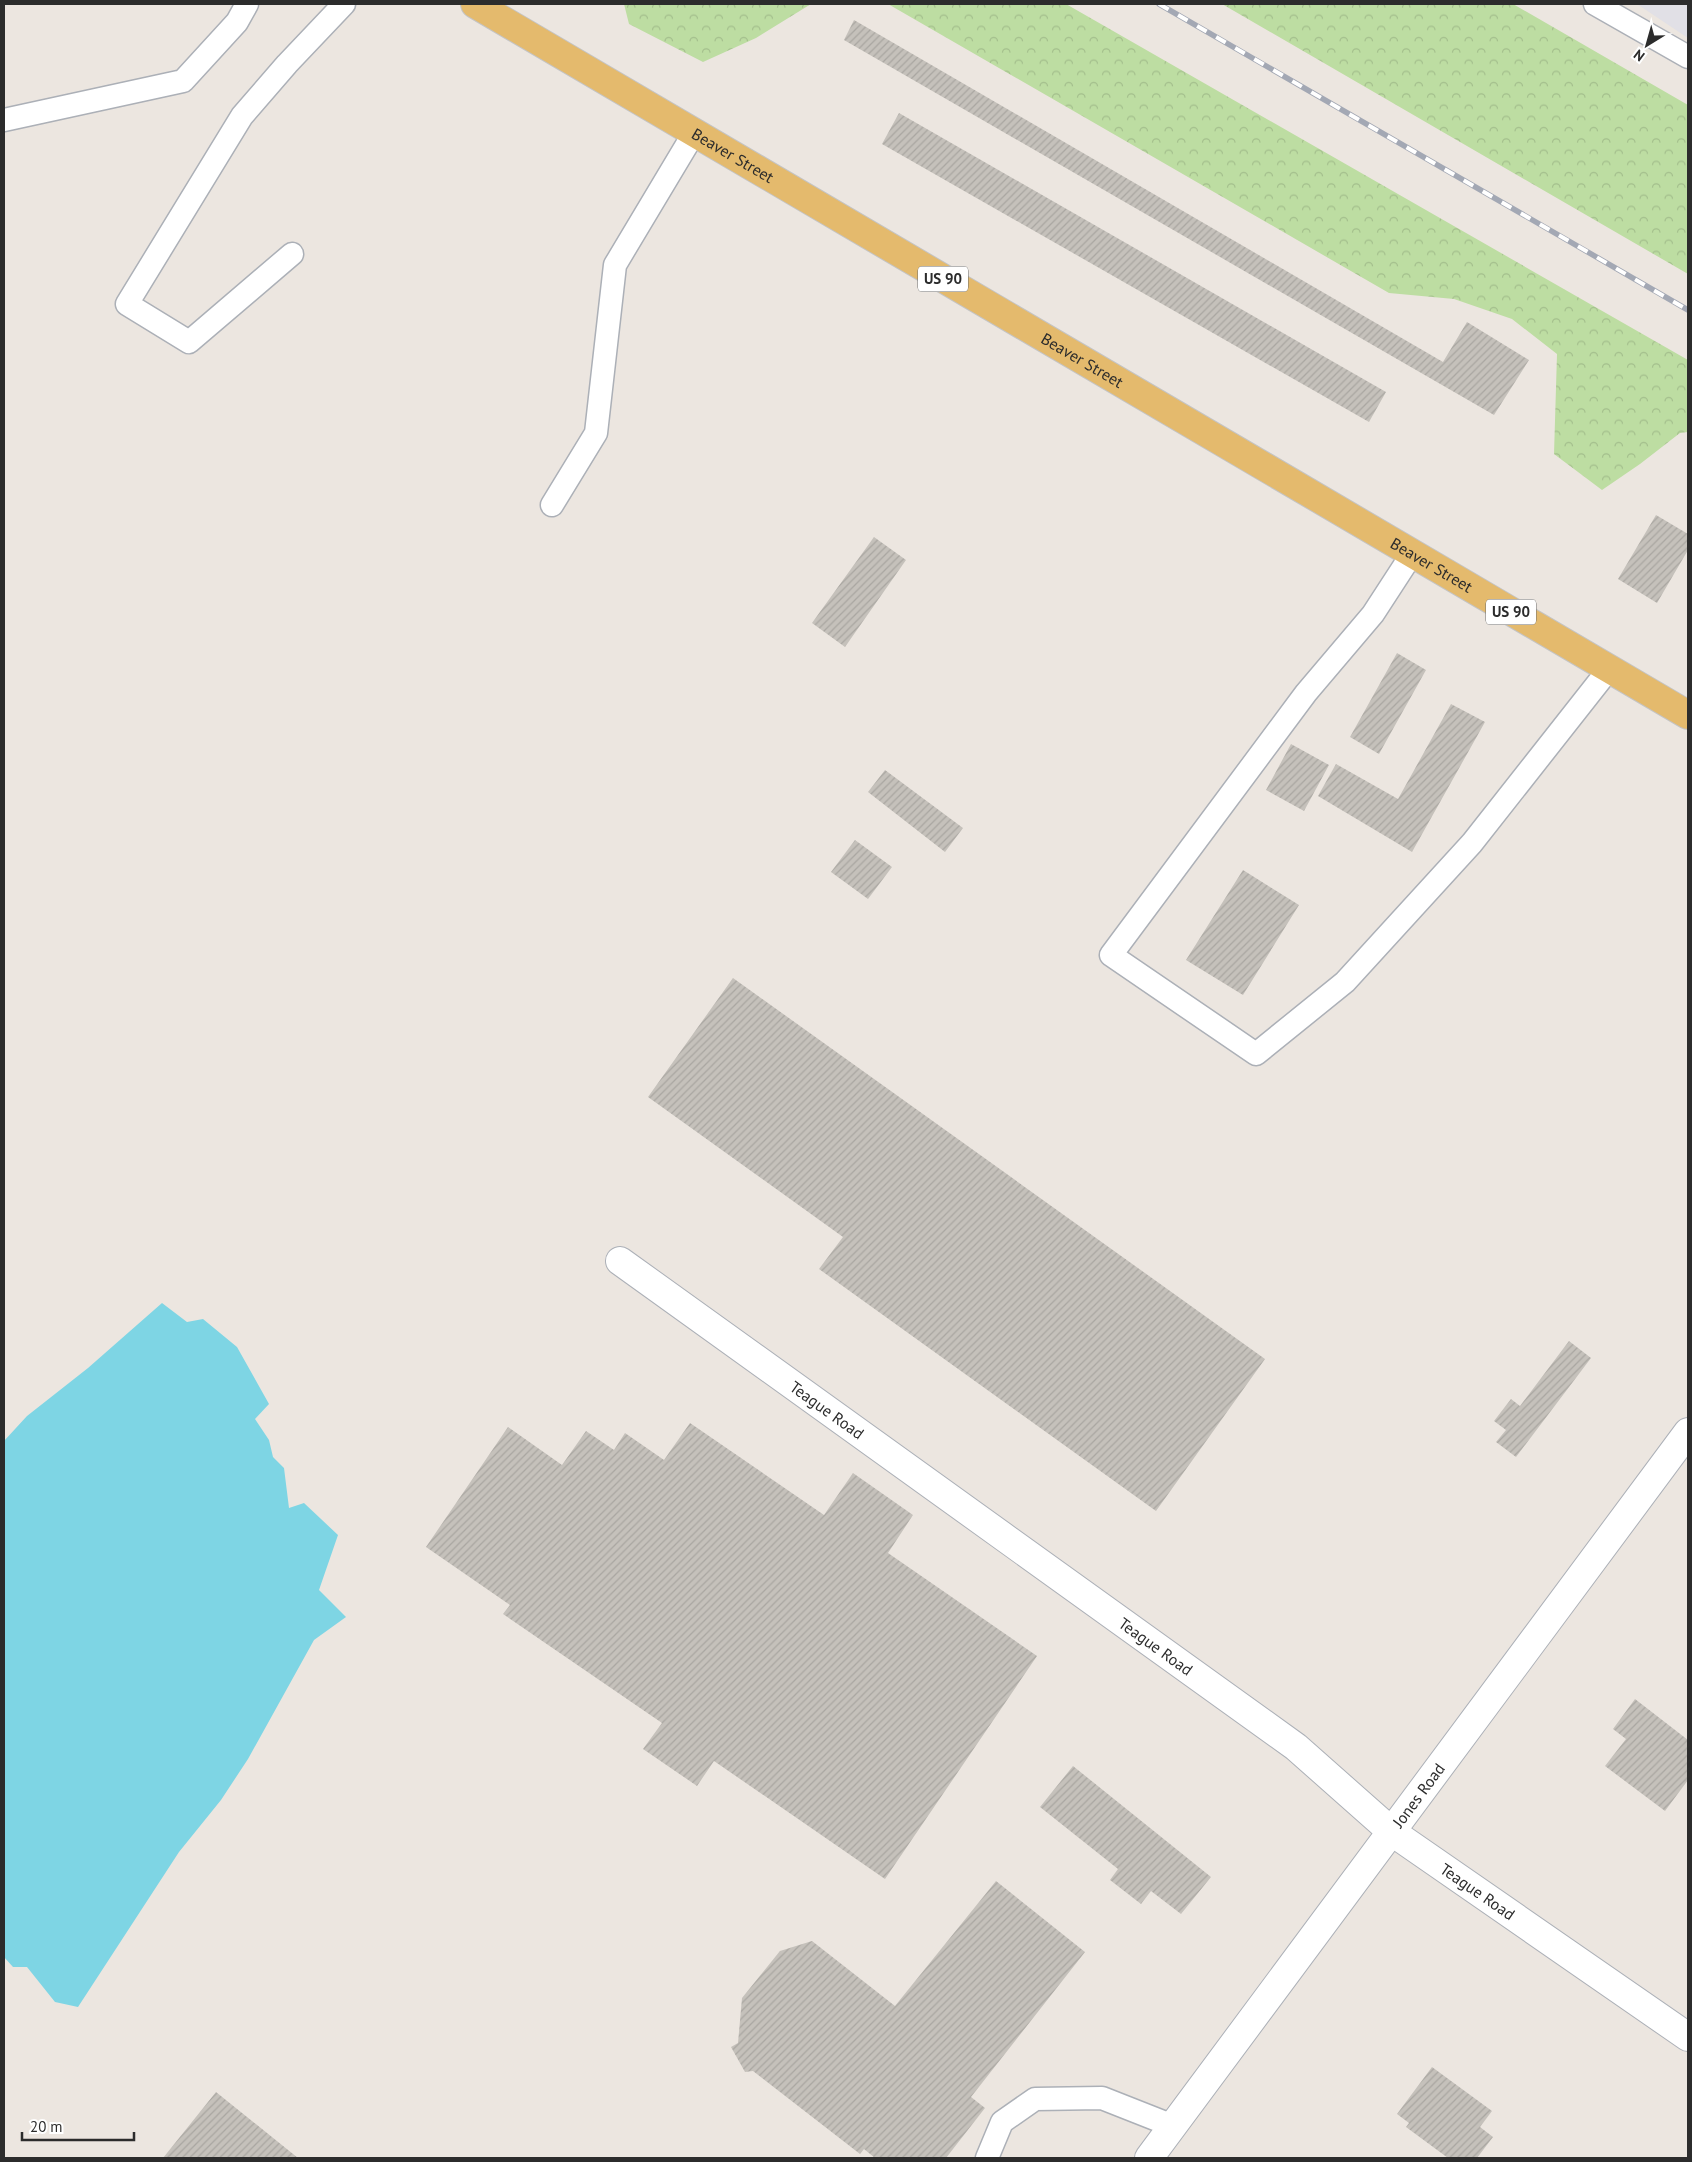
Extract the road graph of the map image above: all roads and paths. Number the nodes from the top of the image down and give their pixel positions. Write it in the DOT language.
graph roads {
  1 [pos="247,4"];
  2 [pos="344,4"];
  3 [pos="475,4"];
  4 [pos="1595,4"];
  5 [pos="1688,57"];
  6 [pos="4,120"];
  7 [pos="694,132"];
  8 [pos="292,254"];
  9 [pos="552,505"];
  10 [pos="1412,554"];
  11 [pos="1610,669"];
  12 [pos="1688,715"];
  13 [pos="620,1261"];
  14 [pos="1688,1432"];
  15 [pos="1392,1832"];
  16 [pos="1688,2037"];
  17 [pos="1173,2126"];
  18 [pos="987,2158"];
  19 [pos="1149,2158"];
  1 -- 6 [label="lane"];
  2 -- 8 [label="lane"];
  3 -- 7 [label="main road, Beaver Street / US 90"];
  4 -- 5 [label="lane"];
  7 -- 9 [label="lane"];
  7 -- 10 [label="main road, Beaver Street / US 90"];
  10 -- 11 [label="main road, Beaver Street / US 90"];
  10 -- 11 [label="lane"];
  11 -- 12 [label="main road, Beaver Street / US 90"];
  13 -- 15 [label="street, Teague Road"];
  14 -- 15 [label="street, Jones Road"];
  15 -- 16 [label="street, Teague Road"];
  15 -- 17 [label="street, Jones Road"];
  17 -- 18 [label="lane"];
  17 -- 19 [label="street, Jones Road"];
}
